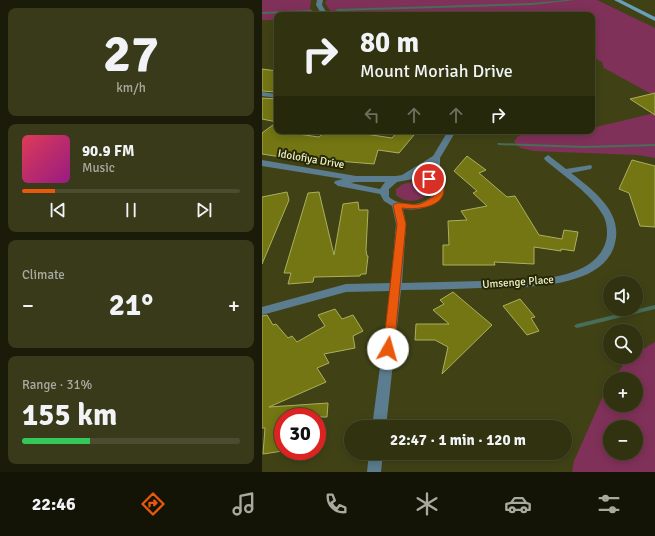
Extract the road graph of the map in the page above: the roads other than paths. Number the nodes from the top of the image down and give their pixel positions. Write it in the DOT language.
graph roads {
  1 [pos="320,0"];
  2 [pos="617,0"];
  3 [pos="323,12"];
  4 [pos="655,19"];
  5 [pos="262,94"];
  6 [pos="274,96"];
  7 [pos="450,134"];
  8 [pos="436,158"];
  9 [pos="548,158"];
  10 [pos="262,163"];
  11 [pos="588,167"];
  12 [pos="564,172"];
  13 [pos="400,178"];
  14 [pos="356,179"];
  15 [pos="436,182"];
  16 [pos="383,192"];
  17 [pos="397,205"];
  18 [pos="413,207"];
  19 [pos="401,224"];
  20 [pos="396,286"];
  21 [pos="262,311"];
  22 [pos="380,420"];
  23 [pos="375,460"];
  24 [pos="374,472"];
  1 -- 3 [label="street"];
  2 -- 4 [label="main road"];
  5 -- 6 [label="street"];
  7 -- 8 [label="street"];
  8 -- 13 [label="street"];
  8 -- 15 [label="street"];
  9 -- 12 [label="street, Umsenge Place"];
  10 -- 14 [label="street, Idolofiya Drive"];
  11 -- 12 [label="street"];
  12 -- 20 [label="street, Umsenge Place"];
  13 -- 14 [label="street, Idolofiya Drive"];
  13 -- 15 [label="street, Idolofiya Drive"];
  13 -- 16 [label="street"];
  14 -- 16 [label="street, Idolofiya Drive"];
  15 -- 18 [label="street"];
  16 -- 17 [label="street"];
  17 -- 18 [label="street"];
  17 -- 19 [label="street"];
  18 -- 19 [label="street"];
  19 -- 20 [label="street"];
  20 -- 21 [label="street, Umsenge Place"];
  20 -- 22 [label="street"];
  23 -- 24 [label="street"];
}
